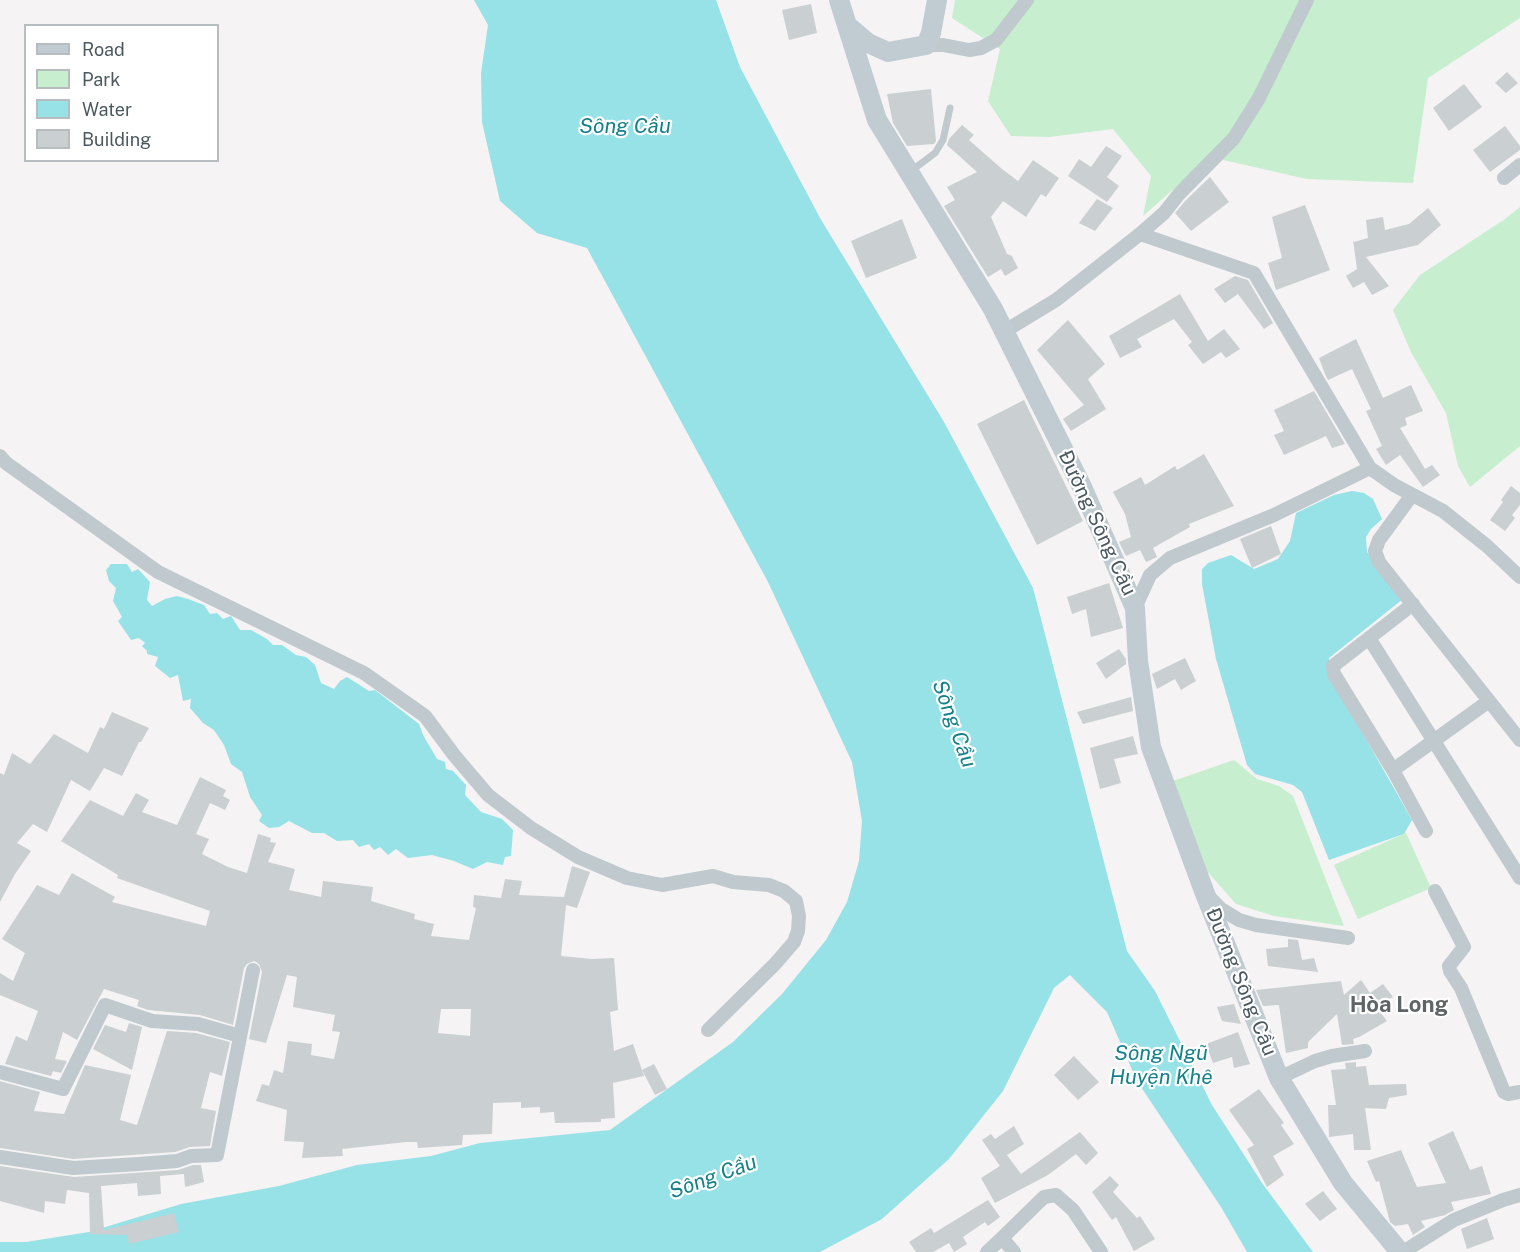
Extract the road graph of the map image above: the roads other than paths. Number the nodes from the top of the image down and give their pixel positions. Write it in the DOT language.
graph roads {
  1 [pos="839,0"];
  2 [pos="937,0"];
  3 [pos="1027,0"];
  4 [pos="1307,0"];
  5 [pos="848,26"];
  6 [pos="926,45"];
  7 [pos="950,108"];
  8 [pos="1520,165"];
  9 [pos="910,171"];
  10 [pos="1504,178"];
  11 [pos="1140,234"];
  12 [pos="1005,331"];
  13 [pos="2,463"];
  14 [pos="1370,468"];
  15 [pos="1412,495"];
  16 [pos="1517,568"];
  17 [pos="1413,604"];
  18 [pos="1135,608"];
  19 [pos="1369,638"];
  20 [pos="1489,700"];
  21 [pos="1433,739"];
  22 [pos="1520,740"];
  23 [pos="1393,770"];
  24 [pos="1426,831"];
  25 [pos="1520,878"];
  26 [pos="1204,891"];
  27 [pos="1435,891"];
  28 [pos="1347,938"];
  29 [pos="253,970"];
  30 [pos="708,1030"];
  31 [pos="240,1036"];
  32 [pos="1365,1052"];
  33 [pos="0,1072"];
  34 [pos="1279,1078"];
  35 [pos="1520,1092"];
  36 [pos="0,1157"];
  37 [pos="1520,1195"];
  38 [pos="1002,1238"];
  39 [pos="987,1252"];
  40 [pos="1014,1252"];
  41 [pos="1101,1252"];
  42 [pos="1401,1252"];
  1 -- 5 [label="main road, Đường Sông Cầu"];
  2 -- 6 [label="main road"];
  3 -- 6 [label="street"];
  4 -- 11 [label="street"];
  5 -- 6 [label="main road"];
  5 -- 9 [label="main road, Đường Sông Cầu"];
  7 -- 9 [label="lane"];
  8 -- 10 [label="street"];
  9 -- 12 [label="main road, Đường Sông Cầu"];
  11 -- 12 [label="street"];
  11 -- 14 [label="street"];
  12 -- 18 [label="main road, Đường Sông Cầu"];
  13 -- 30 [label="street"];
  14 -- 15 [label="street"];
  14 -- 18 [label="street"];
  15 -- 16 [label="street"];
  15 -- 17 [label="street"];
  17 -- 19 [label="street"];
  17 -- 20 [label="street"];
  18 -- 26 [label="main road, Đường Sông Cầu"];
  19 -- 21 [label="street"];
  19 -- 23 [label="street"];
  20 -- 21 [label="street"];
  20 -- 22 [label="street"];
  21 -- 23 [label="street"];
  21 -- 25 [label="street"];
  23 -- 24 [label="street"];
  26 -- 28 [label="street"];
  26 -- 34 [label="main road, Đường Sông Cầu"];
  27 -- 35 [label="street"];
  29 -- 31 [label="street"];
  31 -- 33 [label="street"];
  31 -- 36 [label="street"];
  32 -- 34 [label="street"];
  34 -- 42 [label="main road, Đường Sông Cầu"];
  37 -- 42 [label="street"];
  38 -- 39 [label="street"];
  38 -- 40 [label="street"];
  38 -- 41 [label="street"];
}
